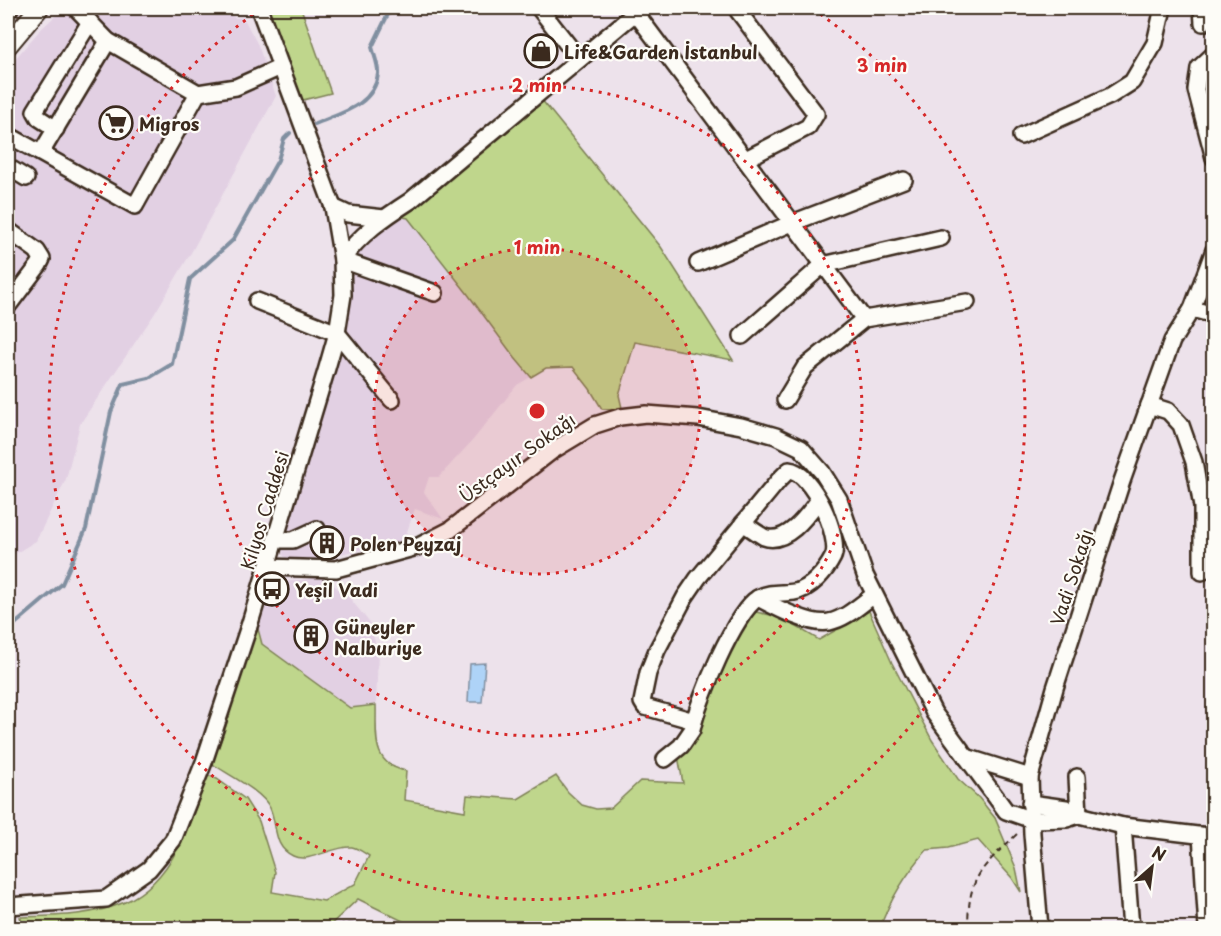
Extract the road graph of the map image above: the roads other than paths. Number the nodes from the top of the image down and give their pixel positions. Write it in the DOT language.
graph roads {
  1 [pos="39,8"];
  2 [pos="76,8"];
  3 [pos="259,8"];
  4 [pos="539,8"];
  5 [pos="1162,8"];
  6 [pos="1202,8"];
  7 [pos="636,9"];
  8 [pos="738,11"];
  9 [pos="90,22"];
  10 [pos="1203,23"];
  11 [pos="108,41"];
  12 [pos="8,45"];
  13 [pos="1214,54"];
  14 [pos="579,59"];
  15 [pos="280,67"];
  16 [pos="198,93"];
  17 [pos="56,129"];
  18 [pos="8,135"];
  19 [pos="1022,136"];
  20 [pos="41,153"];
  21 [pos="1214,158"];
  22 [pos="746,159"];
  23 [pos="8,167"];
  24 [pos="27,178"];
  25 [pos="904,180"];
  26 [pos="333,207"];
  27 [pos="384,218"];
  28 [pos="792,223"];
  29 [pos="9,234"];
  30 [pos="941,238"];
  31 [pos="1214,250"];
  32 [pos="342,260"];
  33 [pos="698,263"];
  34 [pos="824,265"];
  35 [pos="435,293"];
  36 [pos="257,301"];
  37 [pos="967,302"];
  38 [pos="8,306"];
  39 [pos="1192,309"];
  40 [pos="1214,315"];
  41 [pos="864,319"];
  42 [pos="337,333"];
  43 [pos="742,336"];
  44 [pos="392,400"];
  45 [pos="784,400"];
  46 [pos="1149,405"];
  47 [pos="818,501"];
  48 [pos="744,523"];
  49 [pos="317,529"];
  50 [pos="275,540"];
  51 [pos="267,567"];
  52 [pos="1202,572"];
  53 [pos="874,595"];
  54 [pos="758,598"];
  55 [pos="694,721"];
  56 [pos="966,757"];
  57 [pos="665,759"];
  58 [pos="1029,777"];
  59 [pos="1077,777"];
  60 [pos="1030,803"];
  61 [pos="1079,815"];
  62 [pos="1032,820"];
  63 [pos="1123,826"];
  64 [pos="1207,836"];
  65 [pos="8,906"];
  66 [pos="1040,928"];
  67 [pos="1131,928"];
  68 [pos="1207,928"];
  1 -- 12 [label="main road"];
  2 -- 9 [label="street"];
  3 -- 15 [label="street, Kilyos Caddesi"];
  4 -- 14 [label="street"];
  5 -- 19 [label="street"];
  6 -- 10 [label="street"];
  7 -- 14 [label="street"];
  7 -- 22 [label="street"];
  8 -- 22 [label="street"];
  9 -- 11 [label="street"];
  9 -- 17 [label="street"];
  11 -- 16 [label="street"];
  11 -- 17 [label="street"];
  13 -- 21 [label="street"];
  14 -- 27 [label="street"];
  15 -- 16 [label="street"];
  15 -- 26 [label="street, Kilyos Caddesi"];
  16 -- 20 [label="street"];
  17 -- 20 [label="street"];
  18 -- 20 [label="street"];
  22 -- 28 [label="street"];
  23 -- 24 [label="street"];
  25 -- 28 [label="street"];
  26 -- 27 [label="street"];
  26 -- 32 [label="street, Kilyos Caddesi"];
  27 -- 32 [label="street"];
  28 -- 33 [label="street"];
  28 -- 34 [label="street"];
  29 -- 38 [label="street"];
  30 -- 34 [label="street"];
  31 -- 39 [label="street, Vadi Sokağı"];
  32 -- 35 [label="street"];
  32 -- 42 [label="street, Kilyos Caddesi"];
  34 -- 41 [label="street"];
  34 -- 43 [label="street"];
  36 -- 42 [label="street"];
  37 -- 41 [label="street"];
  39 -- 40 [label="street"];
  39 -- 46 [label="street, Vadi Sokağı"];
  41 -- 45 [label="street"];
  42 -- 44 [label="street"];
  42 -- 50 [label="street, Kilyos Caddesi"];
  46 -- 52 [label="street"];
  46 -- 58 [label="street, Vadi Sokağı"];
  47 -- 48 [label="street"];
  47 -- 48 [label="street"];
  47 -- 54 [label="street"];
  48 -- 55 [label="street"];
  49 -- 50 [label="street"];
  50 -- 51 [label="street, Kilyos Caddesi"];
  51 -- 53 [label="street, Üstçayır Sokağı"];
  51 -- 65 [label="street, Kilyos Caddesi"];
  53 -- 54 [label="street"];
  53 -- 56 [label="street, Üstçayır Sokağı"];
  54 -- 55 [label="street"];
  55 -- 57 [label="street"];
  56 -- 58 [label="street"];
  56 -- 62 [label="street, Üstçayır Sokağı"];
  58 -- 60 [label="street, Vadi Sokağı"];
  59 -- 61 [label="street"];
  60 -- 61 [label="street"];
  60 -- 62 [label="street, Vadi Sokağı"];
  61 -- 62 [label="street"];
  61 -- 63 [label="street"];
  62 -- 66 [label="street, Vadi Sokağı"];
  63 -- 64 [label="street"];
  63 -- 67 [label="street"];
  64 -- 68 [label="street"];
}
